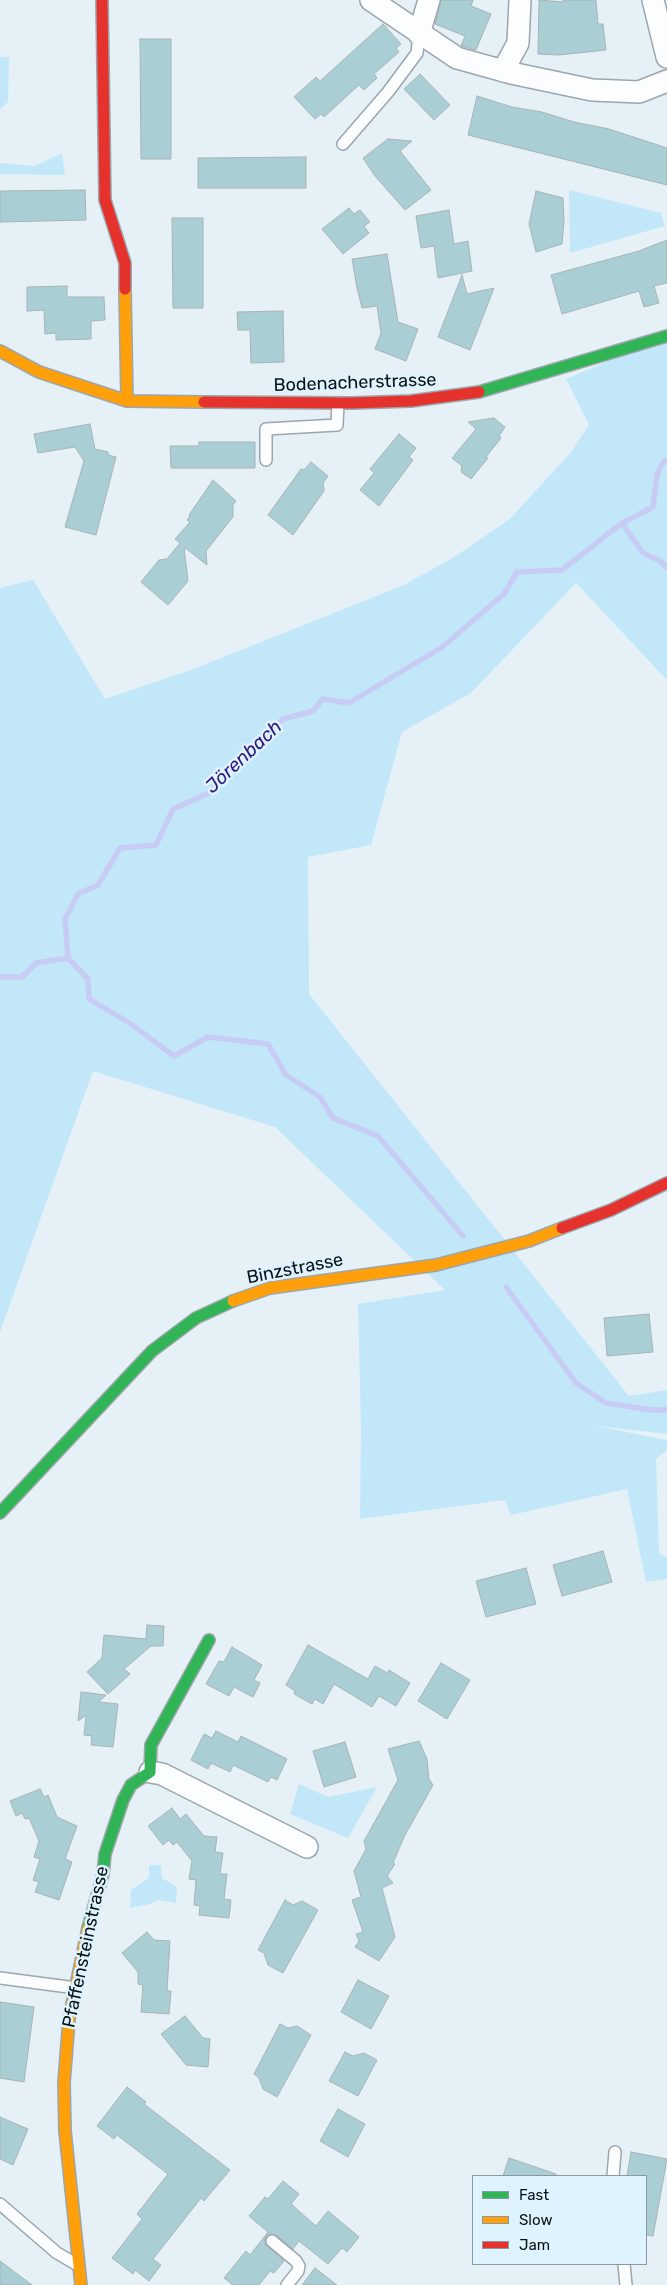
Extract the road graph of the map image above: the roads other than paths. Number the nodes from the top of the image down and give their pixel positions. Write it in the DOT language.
graph roads {
  1 [pos="102,0"];
  2 [pos="371,0"];
  3 [pos="430,0"];
  4 [pos="520,0"];
  5 [pos="654,0"];
  6 [pos="420,34"];
  7 [pos="667,57"];
  8 [pos="503,71"];
  9 [pos="667,81"];
  10 [pos="343,144"];
  11 [pos="667,336"];
  12 [pos="0,351"];
  13 [pos="127,402"];
  14 [pos="338,403"];
  15 [pos="266,460"];
  16 [pos="667,1183"];
  17 [pos="0,1513"];
  18 [pos="209,1640"];
  19 [pos="150,1772"];
  20 [pos="307,1847"];
  21 [pos="0,1978"];
  22 [pos="76,1988"];
  23 [pos="615,2152"];
  24 [pos="613,2175"];
  25 [pos="0,2204"];
  26 [pos="272,2241"];
  27 [pos="624,2265"];
  28 [pos="79,2266"];
  29 [pos="81,2285"];
  30 [pos="287,2285"];
  31 [pos="626,2285"];
  1 -- 13 [label="street"];
  2 -- 6 [label="street"];
  3 -- 6 [label="street"];
  4 -- 8 [label="street"];
  5 -- 7 [label="street"];
  6 -- 8 [label="street"];
  6 -- 10 [label="lane"];
  8 -- 9 [label="street"];
  11 -- 14 [label="street, Bodenacherstrasse"];
  12 -- 13 [label="street, Bodenacherstrasse"];
  13 -- 14 [label="street, Bodenacherstrasse"];
  14 -- 15 [label="lane"];
  16 -- 17 [label="street, Binzstrasse"];
  18 -- 19 [label="street"];
  19 -- 20 [label="street"];
  19 -- 22 [label="street, Pfaffensteinstrasse"];
  21 -- 22 [label="lane"];
  22 -- 28 [label="street, Pfaffensteinstrasse"];
  23 -- 24 [label="lane"];
  25 -- 28 [label="lane"];
  26 -- 30 [label="lane"];
  27 -- 31 [label="lane"];
  28 -- 29 [label="street, Pfaffensteinstrasse"];
}
